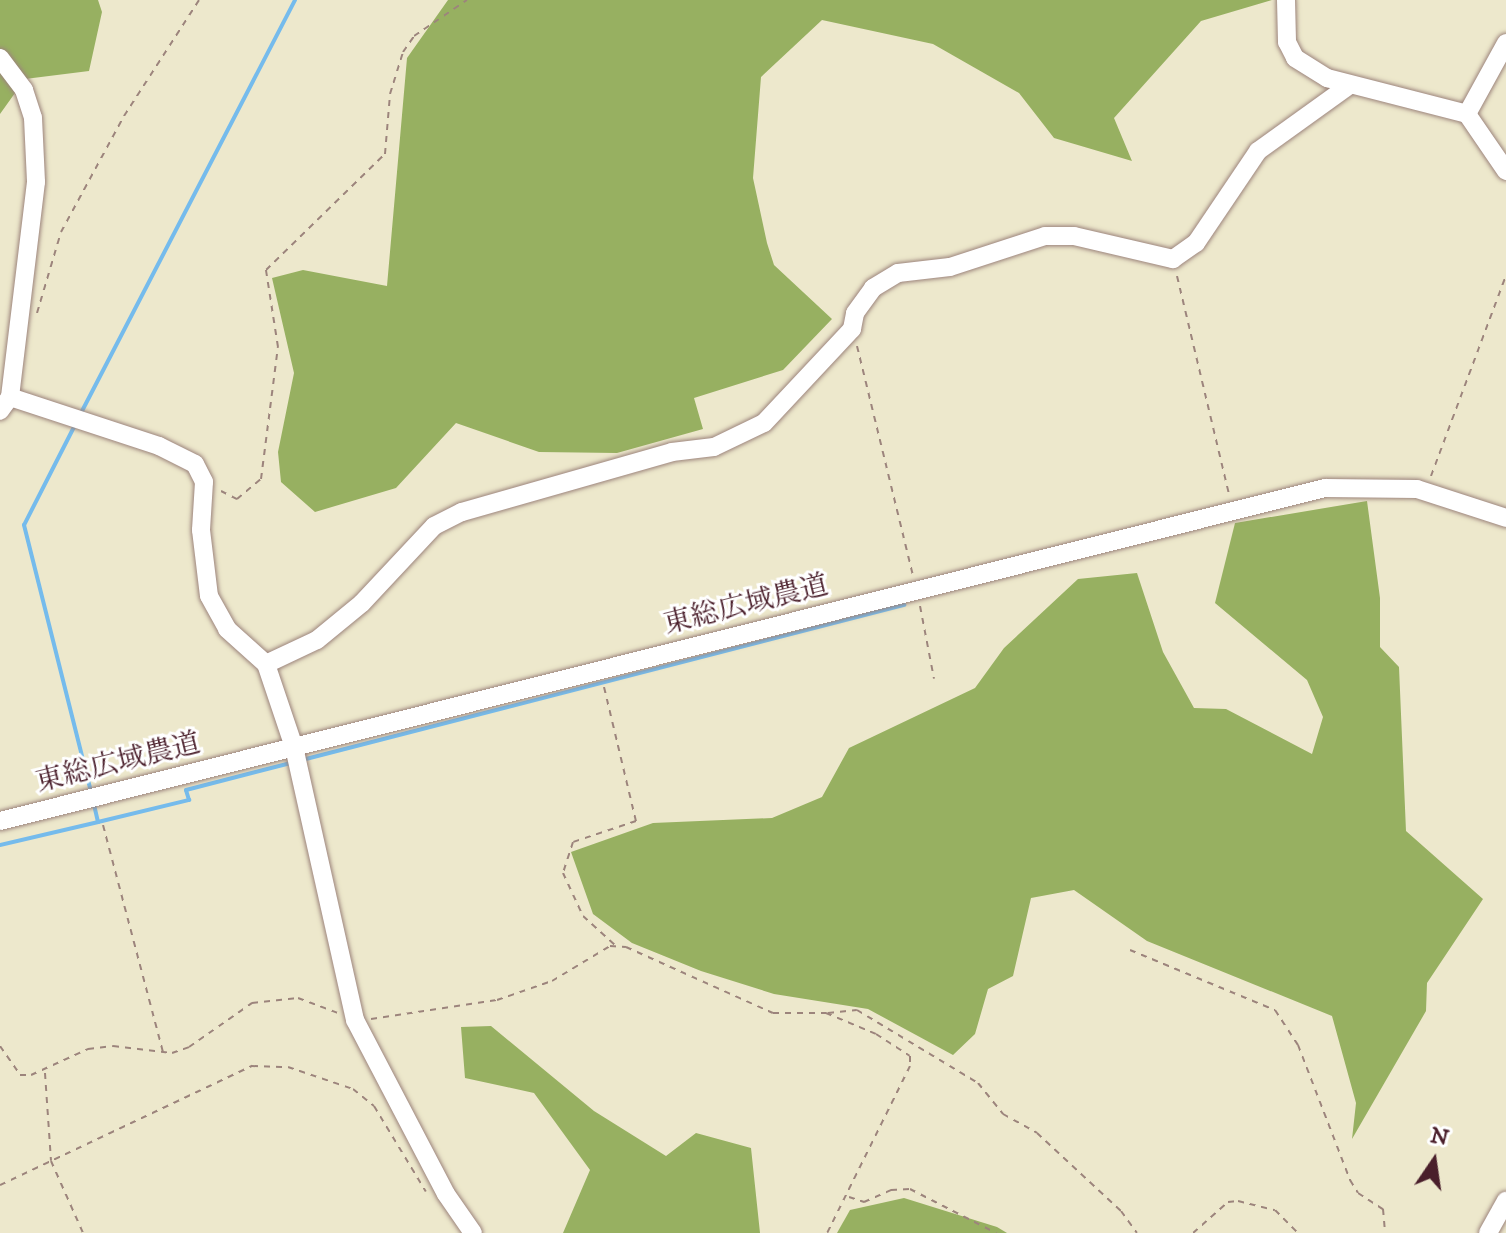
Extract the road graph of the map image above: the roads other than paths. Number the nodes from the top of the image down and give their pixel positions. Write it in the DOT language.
graph roads {
  1 [pos="1286,0"];
  2 [pos="1506,43"];
  3 [pos="0,58"];
  4 [pos="1350,85"];
  5 [pos="1467,114"];
  6 [pos="1506,171"];
  7 [pos="5,404"];
  8 [pos="1506,518"];
  9 [pos="266,664"];
  10 [pos="294,747"];
  11 [pos="0,821"];
  12 [pos="1506,1201"];
  13 [pos="473,1233"];
  14 [pos="1488,1233"];
  1 -- 4 [label="street"];
  2 -- 5 [label="street"];
  3 -- 7 [label="street"];
  4 -- 5 [label="street"];
  4 -- 9 [label="street"];
  5 -- 6 [label="street"];
  7 -- 9 [label="street"];
  8 -- 10 [label="street, 東総広域農道"];
  9 -- 10 [label="street"];
  10 -- 11 [label="street, 東総広域農道"];
  10 -- 13 [label="street"];
  12 -- 14 [label="street"];
}
